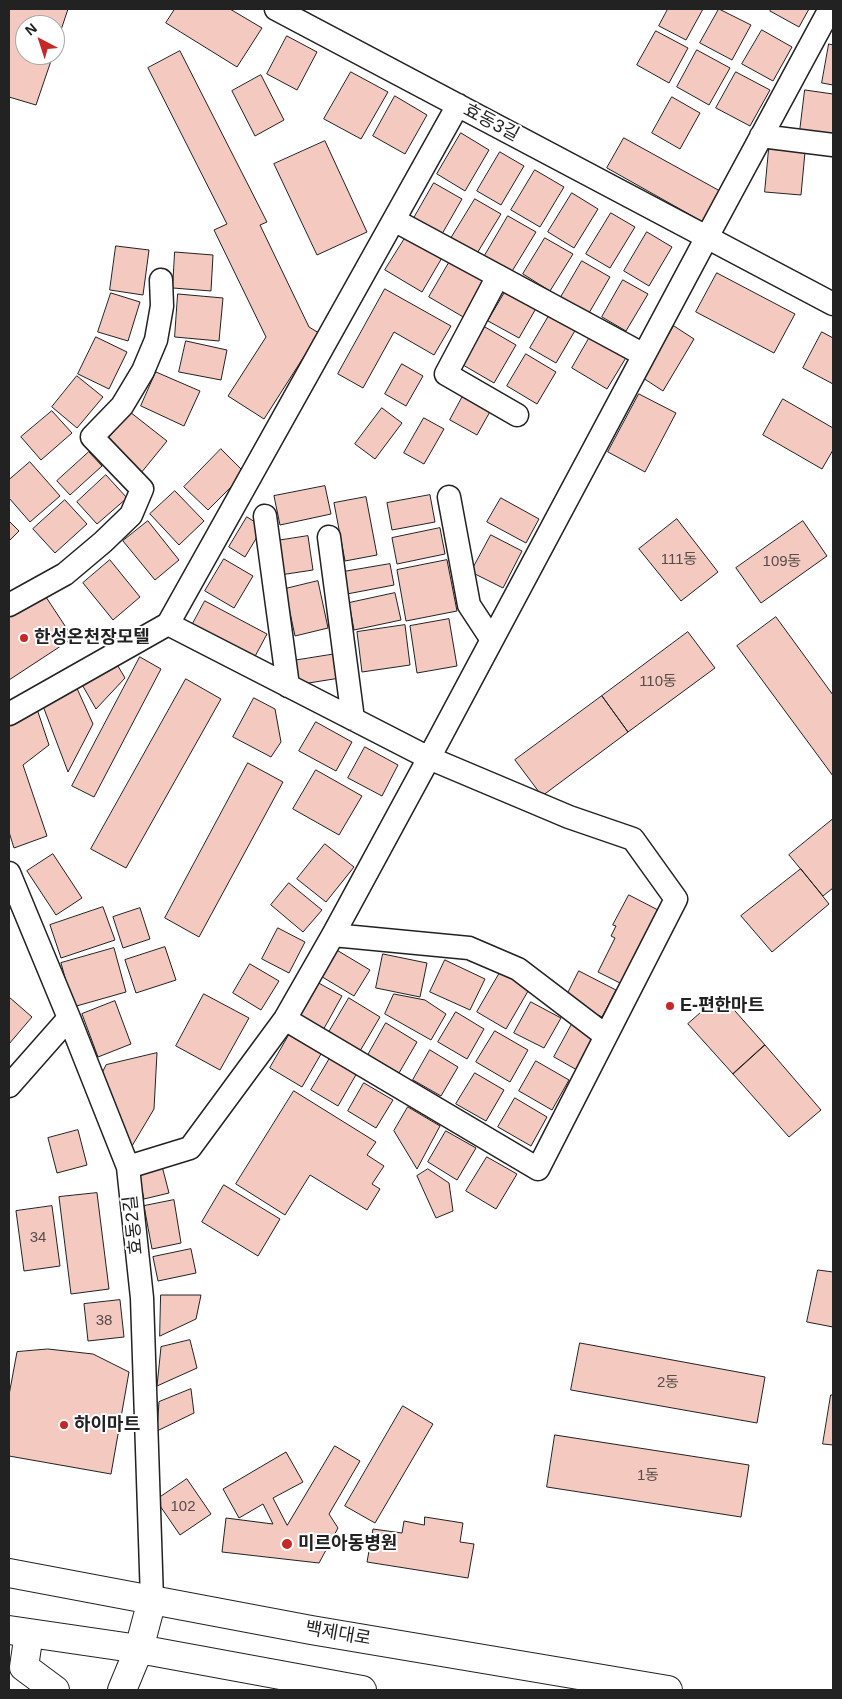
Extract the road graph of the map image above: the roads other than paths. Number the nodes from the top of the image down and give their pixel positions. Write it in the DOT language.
graph roads {
  1 [pos="276,9"];
  2 [pos="830,9"];
  3 [pos="826,33"];
  4 [pos="458,105"];
  5 [pos="761,136"];
  6 [pos="833,146"];
  7 [pos="394,220"];
  8 [pos="707,237"];
  9 [pos="498,276"];
  10 [pos="161,280"];
  11 [pos="833,304"];
  12 [pos="644,355"];
  13 [pos="517,415"];
  14 [pos="449,497"];
  15 [pos="265,516"];
  16 [pos="329,537"];
  17 [pos="9,605"];
  18 [pos="168,624"];
  19 [pos="492,640"];
  20 [pos="288,686"];
  21 [pos="9,714"];
  22 [pos="353,719"];
  23 [pos="429,758"];
  24 [pos="11,888"];
  25 [pos="333,935"];
  26 [pos="69,1018"];
  27 [pos="284,1019"];
  28 [pos="606,1036"];
  29 [pos="9,1086"];
  30 [pos="128,1167"];
  31 [pos="9,1573"];
  32 [pos="152,1600"];
  33 [pos="19,1632"];
  34 [pos="139,1650"];
  35 [pos="55,1690"];
  36 [pos="122,1690"];
  37 [pos="362,1690"];
  38 [pos="668,1690"];
  1 -- 4 [label="street, 효동3길"];
  2 -- 3 [label="street"];
  3 -- 5 [label="street"];
  4 -- 7 [label="street"];
  4 -- 8 [label="street, 효동3길"];
  5 -- 6 [label="street"];
  5 -- 8 [label="street"];
  7 -- 9 [label="street"];
  7 -- 18 [label="street"];
  8 -- 11 [label="street, 효동3길"];
  8 -- 12 [label="street"];
  9 -- 12 [label="street"];
  9 -- 13 [label="street"];
  10 -- 17 [label="street"];
  12 -- 19 [label="street"];
  14 -- 19 [label="street"];
  15 -- 20 [label="street"];
  16 -- 22 [label="street"];
  18 -- 20 [label="street"];
  18 -- 21 [label="street"];
  19 -- 23 [label="street"];
  20 -- 22 [label="street"];
  22 -- 23 [label="street"];
  23 -- 25 [label="street"];
  23 -- 28 [label="street"];
  24 -- 26 [label="street, 효동2길"];
  25 -- 27 [label="street"];
  25 -- 28 [label="street"];
  26 -- 29 [label="street"];
  26 -- 30 [label="street, 효동2길"];
  27 -- 28 [label="street"];
  27 -- 30 [label="street"];
  30 -- 32 [label="street, 효동2길"];
  31 -- 32 [label="street, 백제대로"];
  32 -- 34 [label="street"];
  32 -- 38 [label="street, 백제대로"];
  33 -- 34 [label="street"];
  33 -- 35 [label="street"];
  34 -- 36 [label="street"];
  34 -- 37 [label="street"];
}
